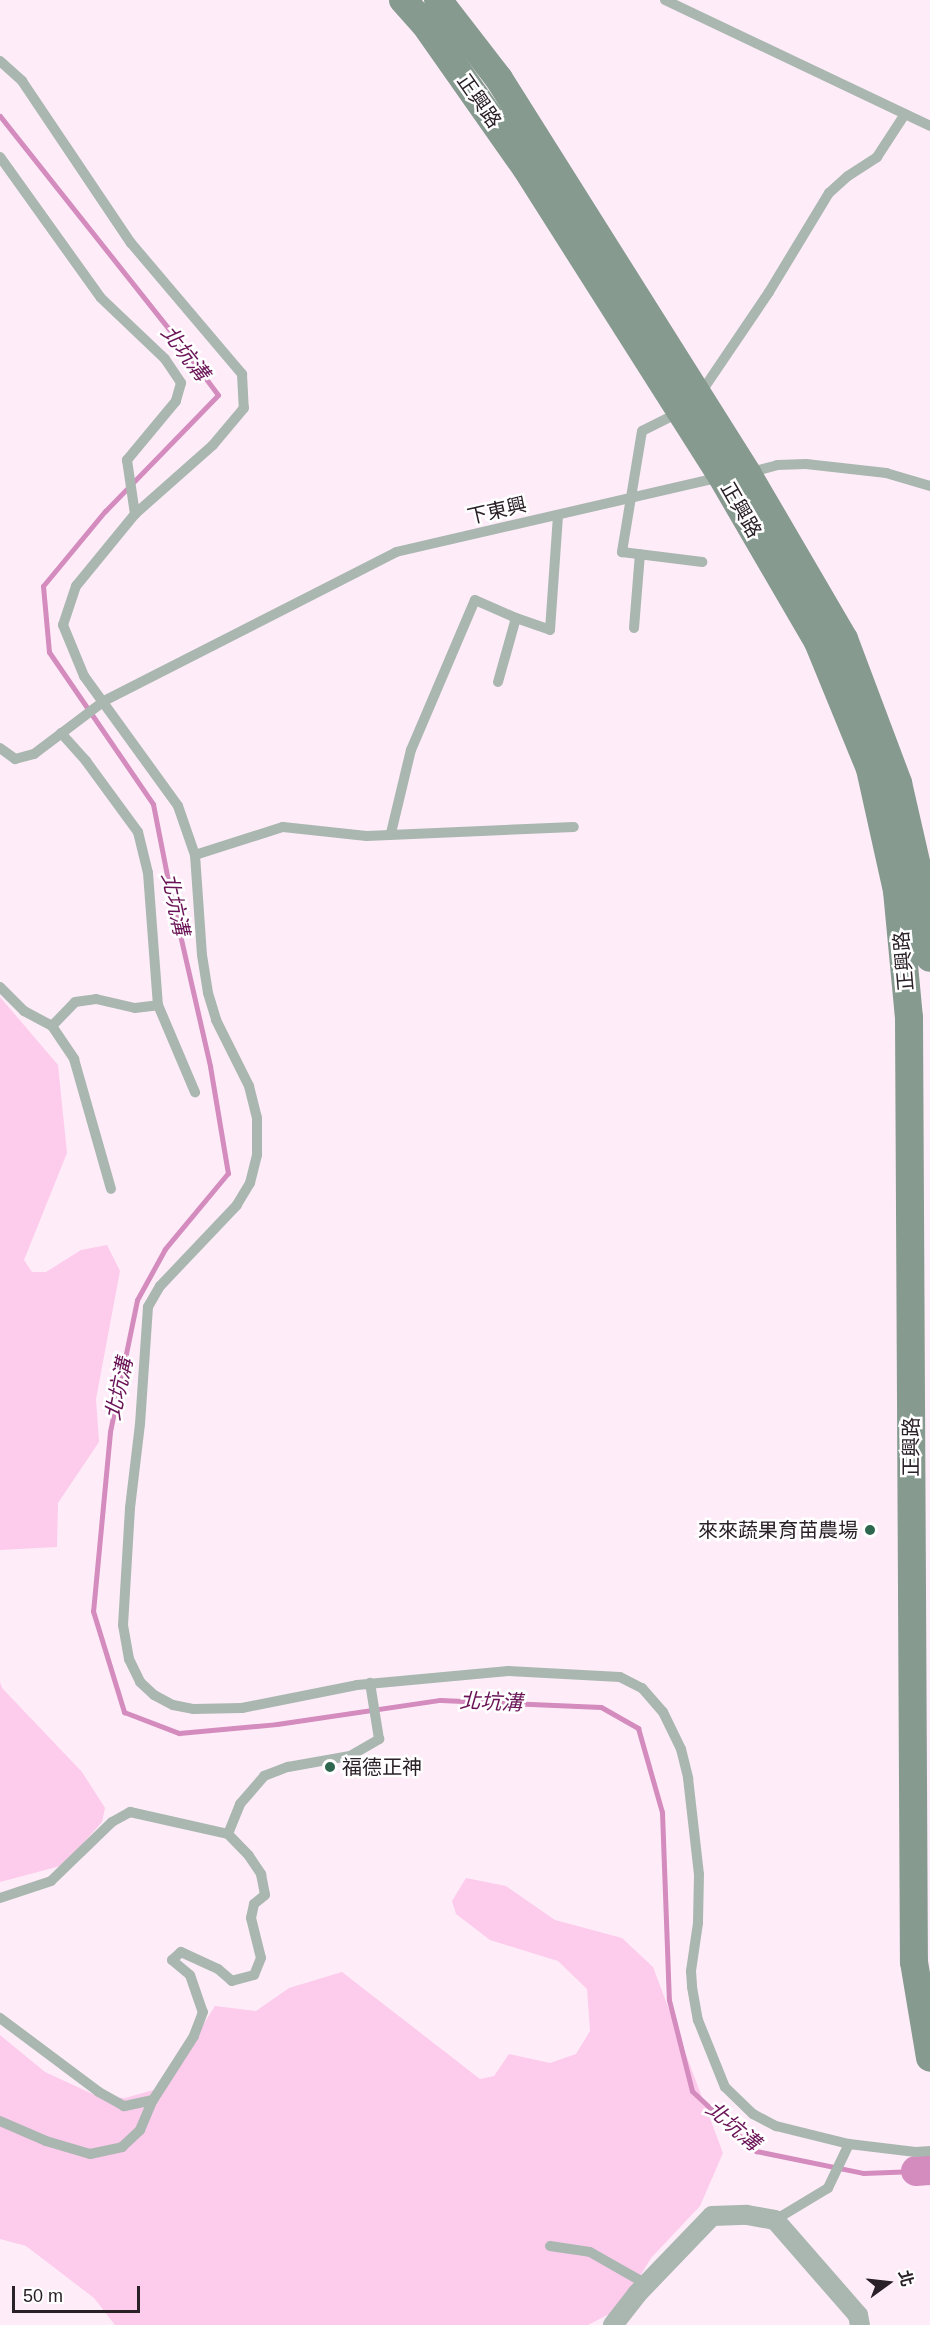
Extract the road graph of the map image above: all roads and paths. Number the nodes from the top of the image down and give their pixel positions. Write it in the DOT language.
graph roads {
  1 [pos="403,0"];
  2 [pos="438,0"];
  3 [pos="665,0"];
  4 [pos="0,61"];
  5 [pos="905,114"];
  6 [pos="930,126"];
  7 [pos="0,158"];
  8 [pos="690,404"];
  9 [pos="734,475"];
  10 [pos="930,486"];
  11 [pos="632,498"];
  12 [pos="135,514"];
  13 [pos="558,515"];
  14 [pos="640,554"];
  15 [pos="702,562"];
  16 [pos="516,618"];
  17 [pos="634,628"];
  18 [pos="498,682"];
  19 [pos="103,702"];
  20 [pos="61,733"];
  21 [pos="0,748"];
  22 [pos="574,827"];
  23 [pos="391,833"];
  24 [pos="195,855"];
  25 [pos="930,958"];
  26 [pos="0,987"];
  27 [pos="158,1005"];
  28 [pos="52,1026"];
  29 [pos="195,1092"];
  30 [pos="111,1189"];
  31 [pos="370,1684"];
  32 [pos="228,1834"];
  33 [pos="0,1898"];
  34 [pos="0,2018"];
  35 [pos="930,2058"];
  36 [pos="153,2100"];
  37 [pos="0,2121"];
  38 [pos="849,2144"];
  39 [pos="930,2151"];
  40 [pos="762,2217"];
  41 [pos="550,2246"];
  42 [pos="646,2284"];
  43 [pos="614,2325"];
  44 [pos="860,2325"];
  1 -- 8 [label="main road, 正興路"];
  2 -- 8 [label="main road, 正興路"];
  3 -- 5 [label="lane"];
  4 -- 12 [label="lane"];
  5 -- 6 [label="lane"];
  5 -- 8 [label="lane"];
  7 -- 12 [label="lane"];
  8 -- 9 [label="main road, 正興路"];
  8 -- 11 [label="lane"];
  9 -- 10 [label="lane, 下東興"];
  9 -- 11 [label="lane, 下東興"];
  9 -- 25 [label="main road, 正興路"];
  9 -- 35 [label="main road, 正興路"];
  11 -- 13 [label="lane, 下東興"];
  11 -- 14 [label="lane"];
  12 -- 19 [label="lane"];
  13 -- 16 [label="lane"];
  13 -- 19 [label="lane, 下東興"];
  14 -- 15 [label="lane"];
  14 -- 17 [label="lane"];
  16 -- 18 [label="lane"];
  16 -- 23 [label="lane"];
  19 -- 20 [label="lane, 下東興"];
  19 -- 24 [label="lane"];
  20 -- 21 [label="lane, 下東興"];
  20 -- 27 [label="lane"];
  22 -- 23 [label="lane"];
  23 -- 24 [label="lane"];
  24 -- 31 [label="lane"];
  26 -- 28 [label="lane"];
  27 -- 28 [label="lane"];
  27 -- 29 [label="lane"];
  28 -- 30 [label="lane"];
  31 -- 32 [label="lane"];
  31 -- 38 [label="lane"];
  32 -- 33 [label="lane"];
  32 -- 36 [label="lane"];
  34 -- 36 [label="lane"];
  36 -- 37 [label="lane"];
  38 -- 39 [label="lane"];
  38 -- 40 [label="lane"];
  40 -- 42 [label="street"];
  40 -- 44 [label="street"];
  41 -- 42 [label="lane"];
  42 -- 43 [label="street"];
}
